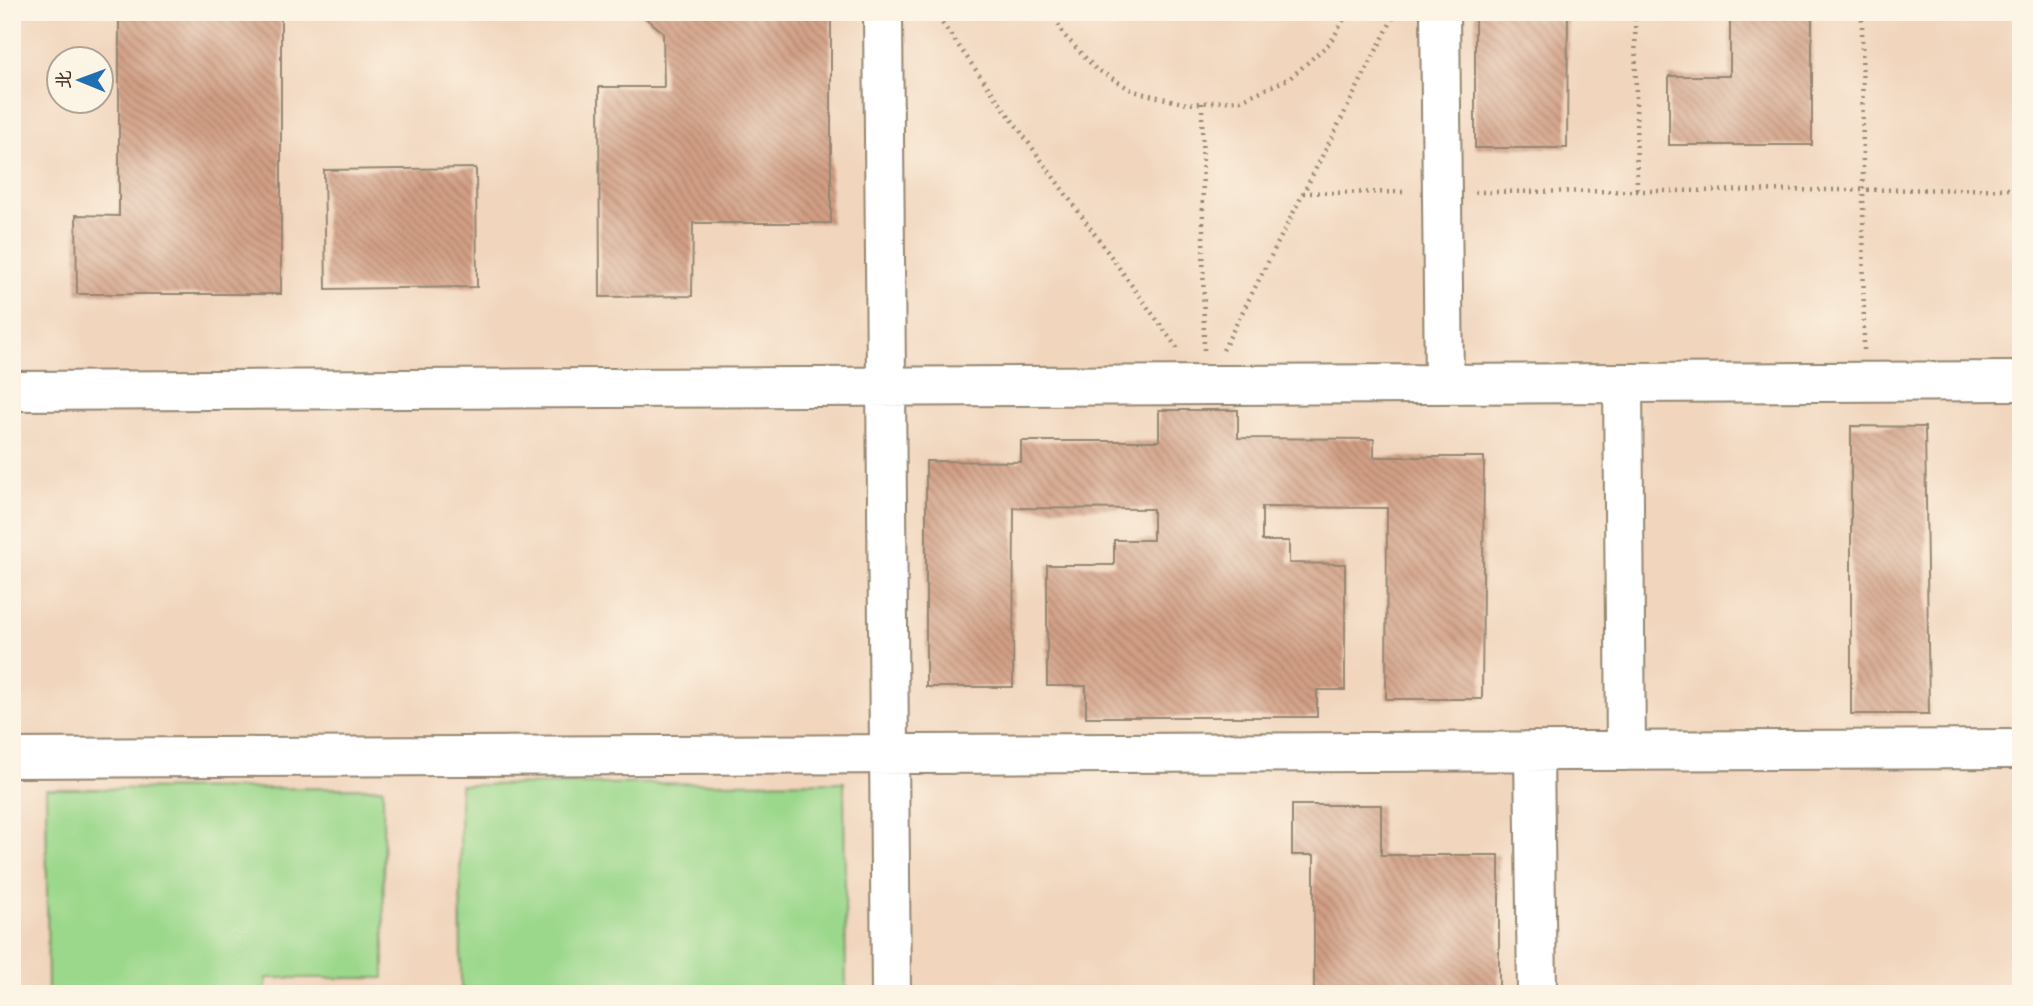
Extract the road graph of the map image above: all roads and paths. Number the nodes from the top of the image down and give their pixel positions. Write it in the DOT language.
graph roads {
  1 [pos="883,12"];
  2 [pos="934,12"];
  3 [pos="1052,12"];
  4 [pos="1348,12"];
  5 [pos="1396,12"];
  6 [pos="1440,12"];
  7 [pos="1635,12"];
  8 [pos="1862,12"];
  9 [pos="1995,12"];
  10 [pos="2021,18"];
  11 [pos="1202,103"];
  12 [pos="2021,189"];
  13 [pos="1637,190"];
  14 [pos="1863,190"];
  15 [pos="1442,192"];
  16 [pos="1303,193"];
  17 [pos="2021,381"];
  18 [pos="1864,382"];
  19 [pos="1623,383"];
  20 [pos="1444,384"];
  21 [pos="1204,386"];
  22 [pos="886,387"];
  23 [pos="12,391"];
  24 [pos="2021,749"];
  25 [pos="1534,751"];
  26 [pos="1626,751"];
  27 [pos="889,754"];
  28 [pos="12,758"];
  29 [pos="891,994"];
  30 [pos="1537,994"];
  1 -- 22 [label="lane"];
  2 -- 21 [label="path"];
  3 -- 11 [label="path"];
  4 -- 11 [label="path"];
  5 -- 16 [label="path"];
  6 -- 15 [label="lane"];
  7 -- 13 [label="path"];
  8 -- 14 [label="path"];
  9 -- 10 [label="path"];
  11 -- 21 [label="path"];
  12 -- 14 [label="path"];
  13 -- 14 [label="path"];
  13 -- 15 [label="path"];
  14 -- 18 [label="path"];
  15 -- 16 [label="path"];
  15 -- 20 [label="lane"];
  16 -- 21 [label="path"];
  17 -- 18 [label="lane"];
  18 -- 19 [label="lane"];
  19 -- 20 [label="lane"];
  19 -- 26 [label="lane"];
  20 -- 21 [label="lane"];
  21 -- 22 [label="lane"];
  22 -- 23 [label="lane"];
  22 -- 27 [label="lane"];
  24 -- 26 [label="lane"];
  25 -- 26 [label="lane"];
  25 -- 27 [label="lane"];
  25 -- 30 [label="lane"];
  27 -- 28 [label="lane"];
  27 -- 29 [label="lane"];
}
